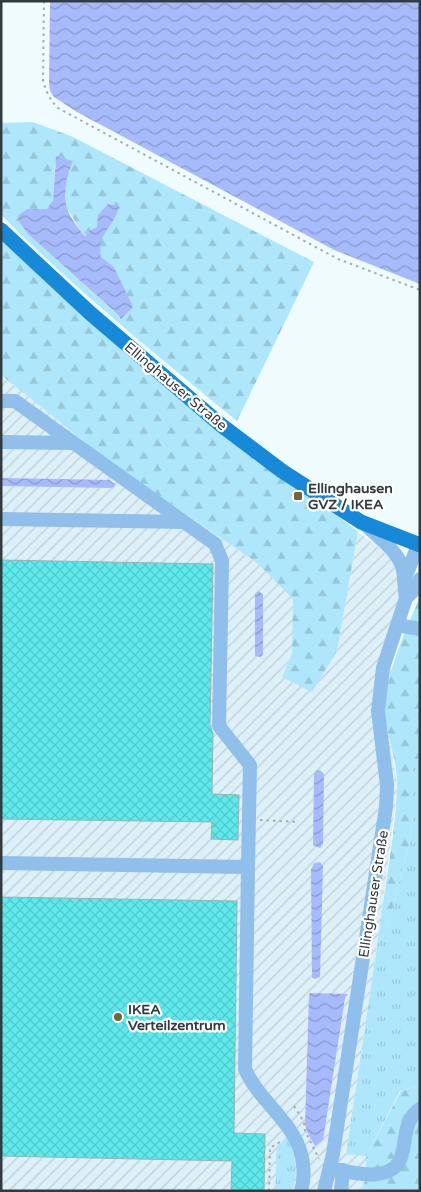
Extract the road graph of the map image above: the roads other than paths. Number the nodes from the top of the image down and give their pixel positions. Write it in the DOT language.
graph roads {
  1 [pos="1,230"];
  2 [pos="1,401"];
  3 [pos="1,442"];
  4 [pos="73,443"];
  5 [pos="1,519"];
  6 [pos="184,522"];
  7 [pos="364,524"];
  8 [pos="419,545"];
  9 [pos="420,579"];
  10 [pos="404,582"];
  11 [pos="406,598"];
  12 [pos="397,625"];
  13 [pos="420,629"];
  14 [pos="1,863"];
  15 [pos="248,868"];
  16 [pos="420,1109"];
  17 [pos="337,1169"];
  18 [pos="301,1191"];
  19 [pos="324,1191"];
  20 [pos="341,1191"];
  1 -- 7 [label="main road, Ellinghauser Straße"];
  2 -- 4 [label="street"];
  3 -- 4 [label="street"];
  4 -- 6 [label="street"];
  5 -- 6 [label="street"];
  6 -- 15 [label="street"];
  7 -- 8 [label="main road, Ellinghauser Straße"];
  7 -- 10 [label="street, Ellinghauser Straße"];
  8 -- 10 [label="street, Ellinghauser Straße"];
  9 -- 11 [label="street, Ellinghauser Straße"];
  10 -- 11 [label="street, Ellinghauser Straße"];
  11 -- 12 [label="street, Ellinghauser Straße"];
  12 -- 13 [label="street"];
  12 -- 17 [label="street, Ellinghauser Straße"];
  14 -- 15 [label="street"];
  15 -- 18 [label="street"];
  16 -- 17 [label="street"];
  17 -- 19 [label="street, Ellinghauser Straße"];
  17 -- 20 [label="street"];
}
